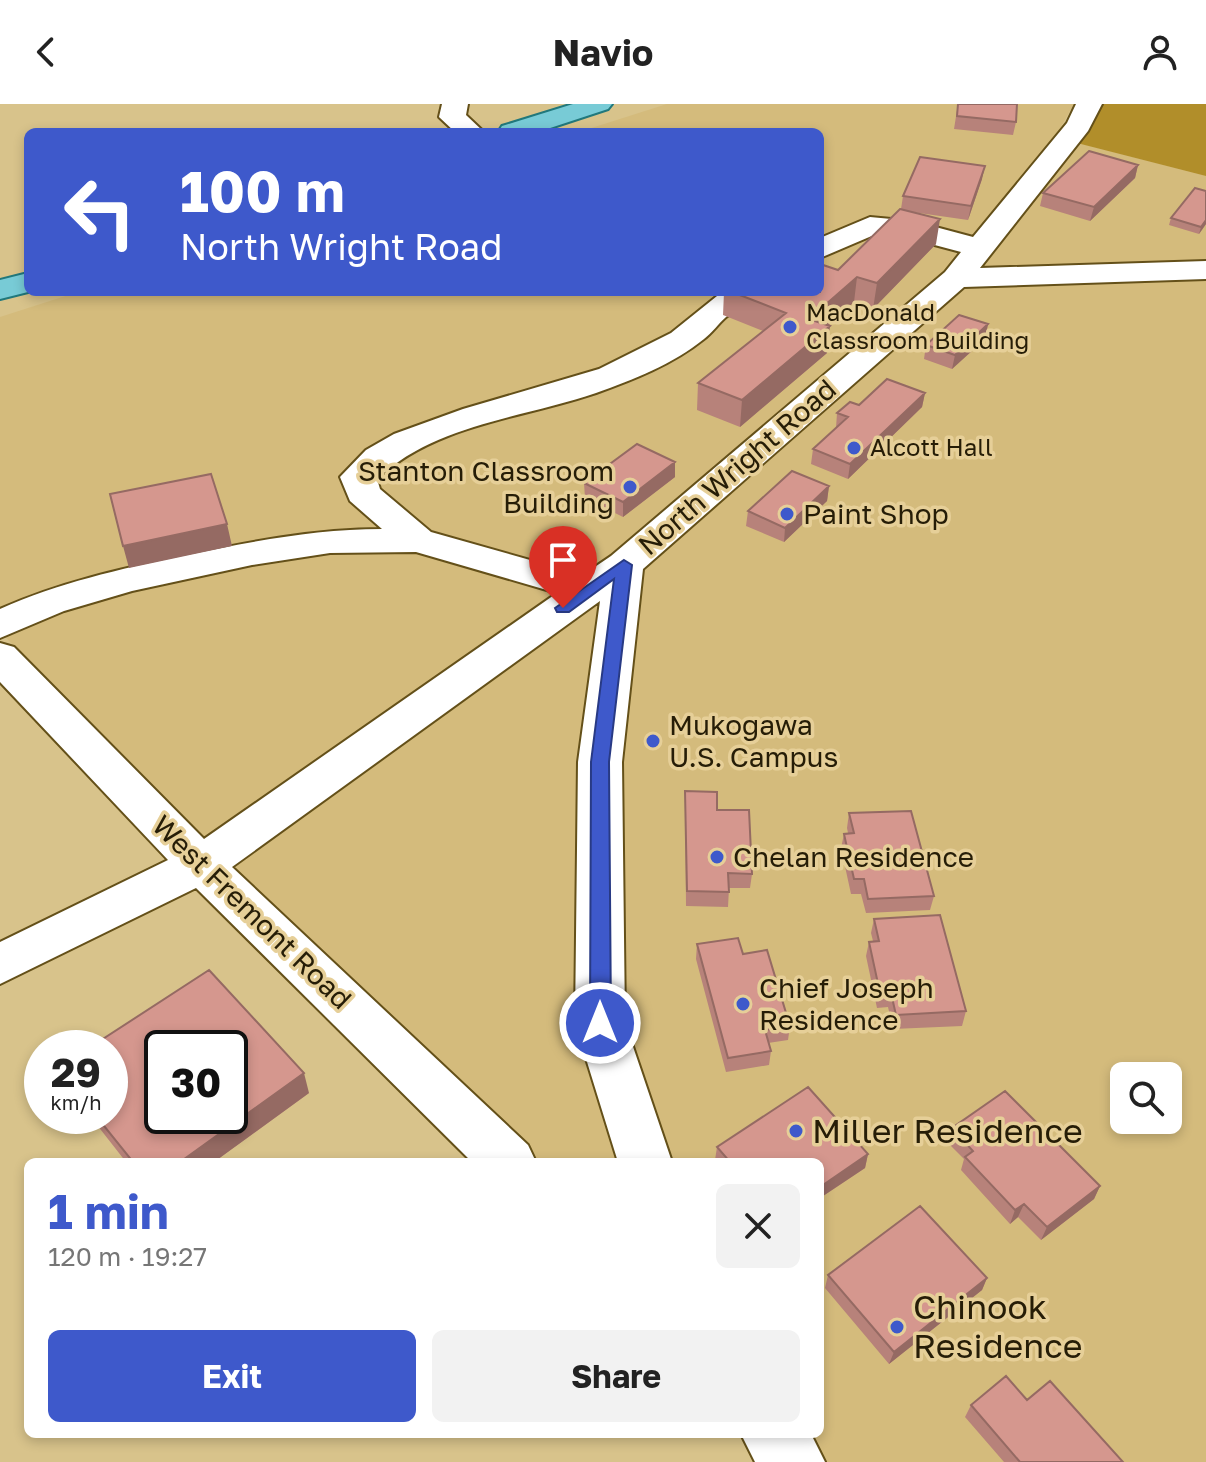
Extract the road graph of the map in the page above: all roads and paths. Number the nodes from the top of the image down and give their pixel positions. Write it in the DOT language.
graph roads {
  1 [pos="455,104"];
  2 [pos="599,104"];
  3 [pos="1089,104"];
  4 [pos="466,128"];
  5 [pos="524,128"];
  6 [pos="824,247"];
  7 [pos="980,248"];
  8 [pos="1206,270"];
  9 [pos="956,278"];
  10 [pos="24,283"];
  11 [pos="0,290"];
  12 [pos="738,296"];
  13 [pos="418,540"];
  14 [pos="607,577"];
  15 [pos="0,625"];
  16 [pos="0,657"];
  17 [pos="201,865"];
  18 [pos="0,964"];
  19 [pos="505,1158"];
  20 [pos="644,1158"];
  21 [pos="775,1438"];
  22 [pos="794,1462"];
  1 -- 4 [label="street"];
  2 -- 5 [label="main road"];
  3 -- 7 [label="street, North Wright Road"];
  6 -- 7 [label="street"];
  7 -- 9 [label="street, North Wright Road"];
  8 -- 9 [label="street"];
  9 -- 14 [label="street, North Wright Road"];
  10 -- 11 [label="main road"];
  12 -- 13 [label="street"];
  13 -- 14 [label="street"];
  13 -- 15 [label="street"];
  14 -- 17 [label="street, North Wright Road"];
  14 -- 20 [label="street"];
  16 -- 17 [label="street, West Fremont Road"];
  17 -- 18 [label="street, North Wright Road"];
  17 -- 19 [label="street, West Fremont Road"];
  21 -- 22 [label="street"];
}
